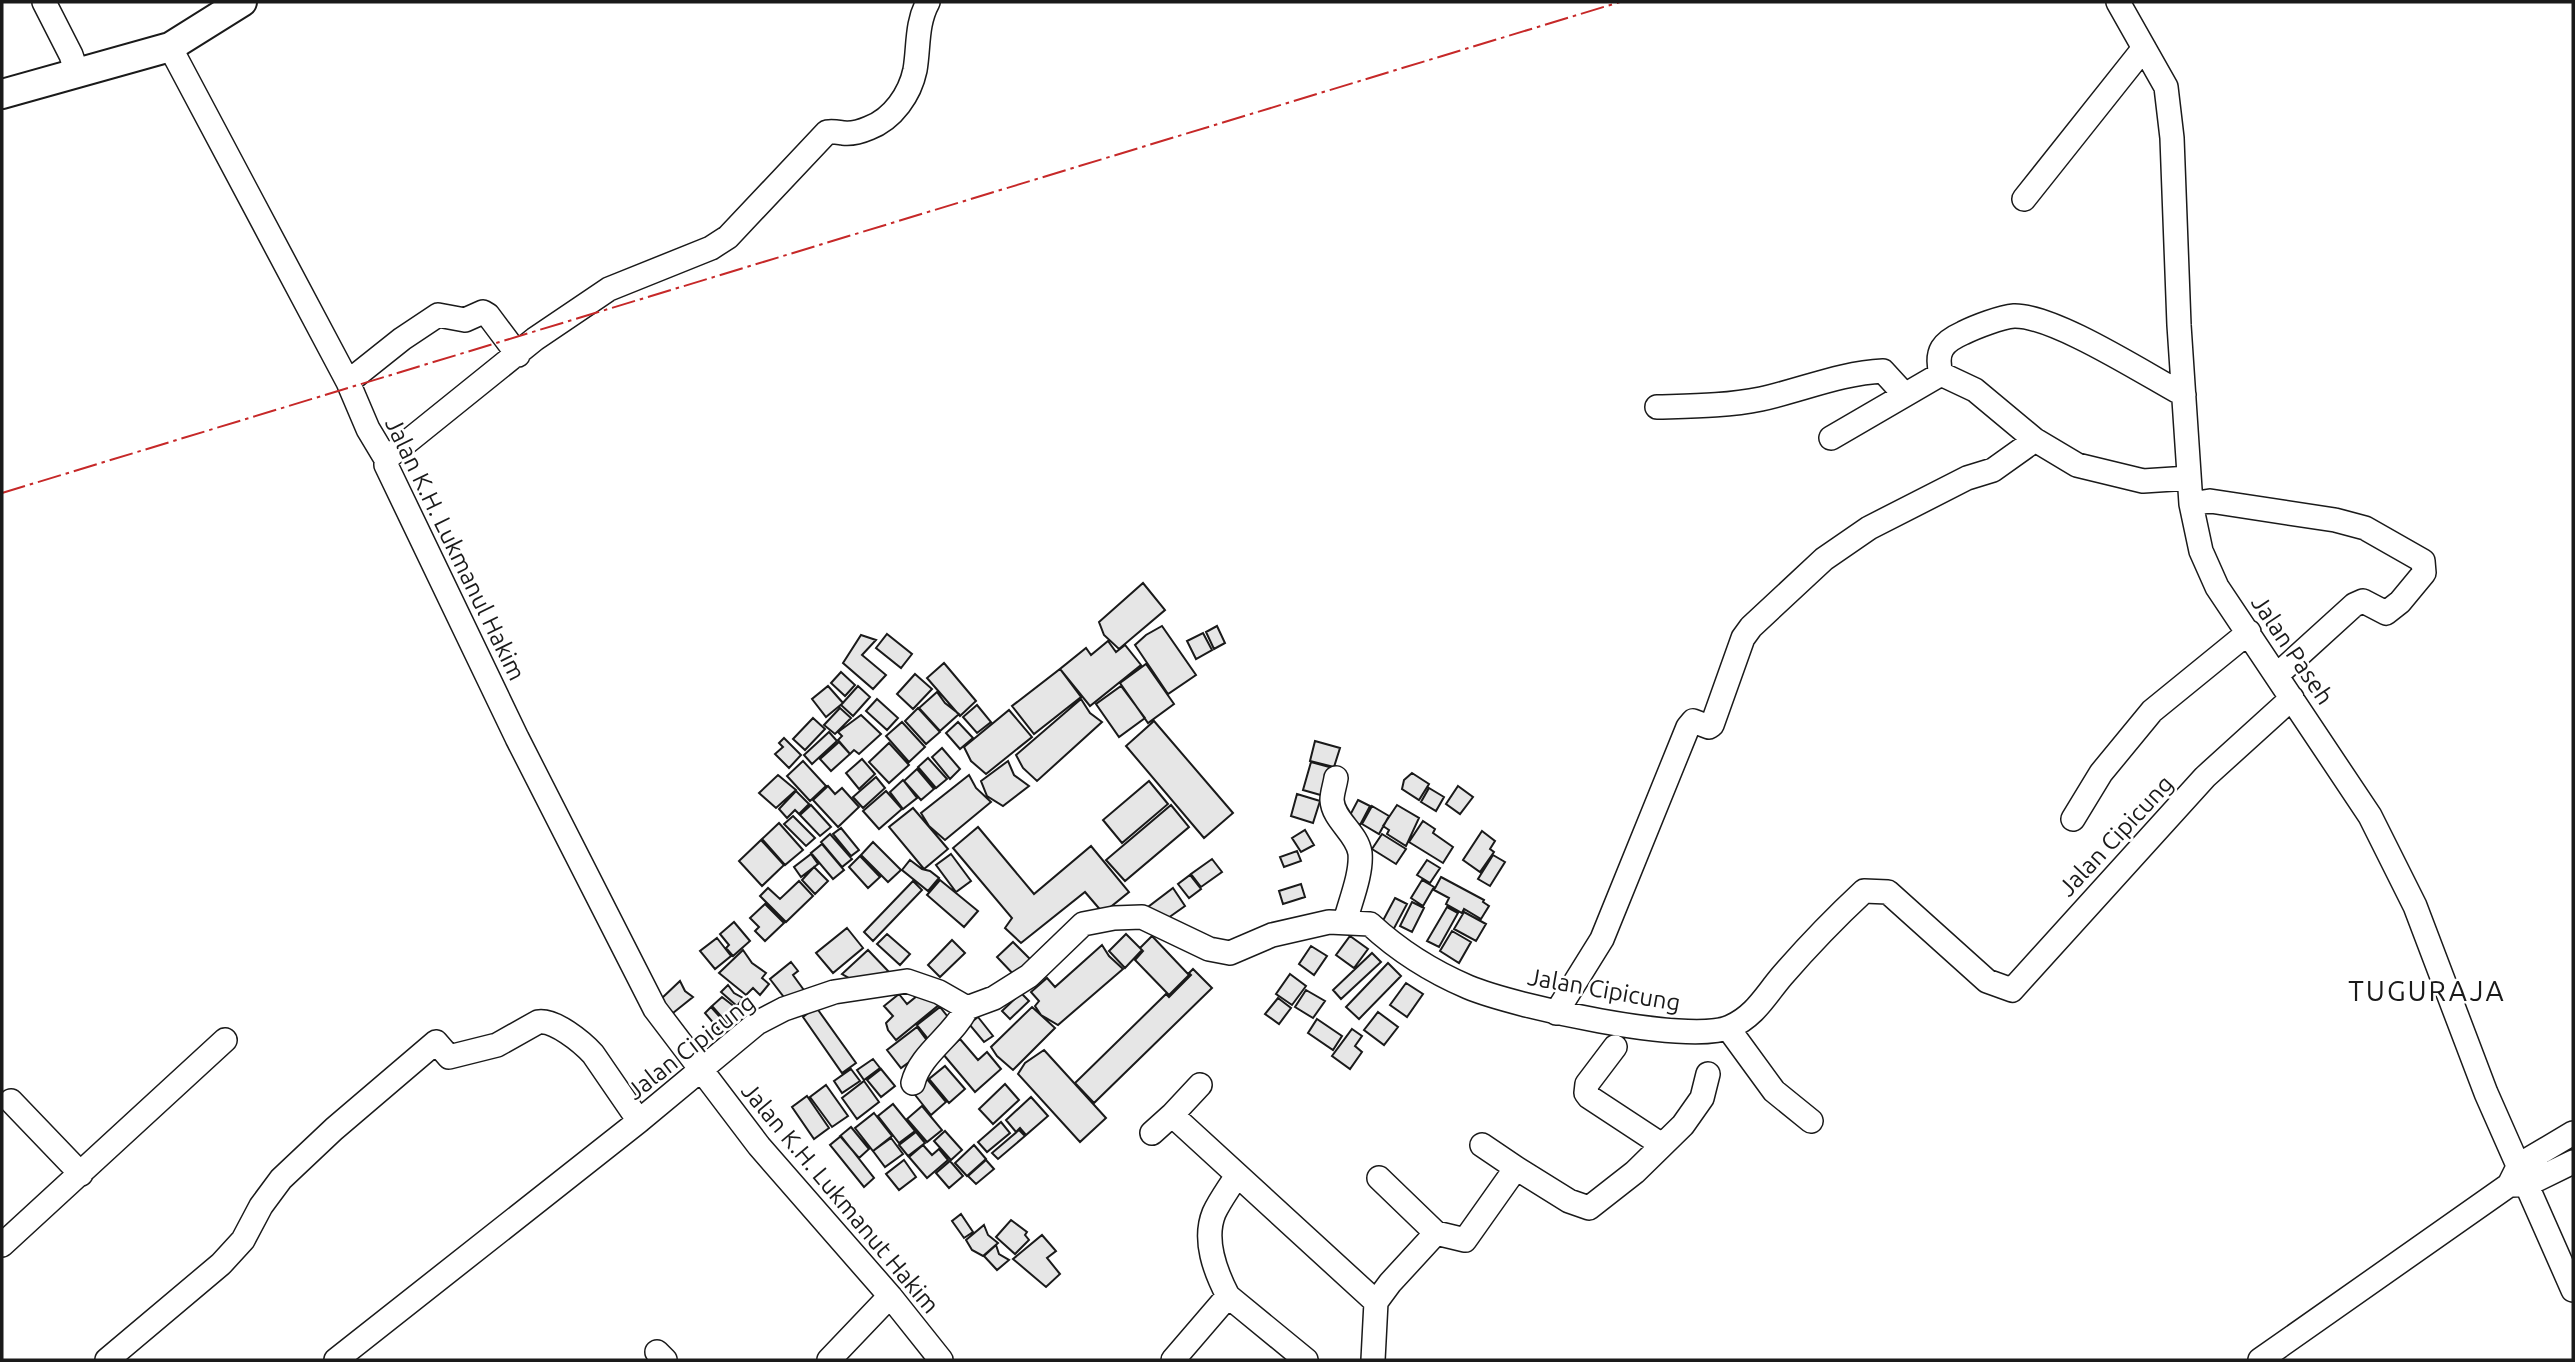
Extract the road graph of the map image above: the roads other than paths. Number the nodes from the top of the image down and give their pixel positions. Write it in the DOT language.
graph roads {
  1 [pos="44,2"];
  2 [pos="242,2"];
  3 [pos="928,2"];
  4 [pos="2129,5"];
  5 [pos="170,47"];
  6 [pos="2144,48"];
  7 [pos="77,73"];
  8 [pos="2,94"];
  9 [pos="2024,199"];
  10 [pos="526,347"];
  11 [pos="1941,374"];
  12 [pos="348,382"];
  13 [pos="1905,395"];
  14 [pos="2184,395"];
  15 [pos="1657,407"];
  16 [pos="1831,438"];
  17 [pos="2035,439"];
  18 [pos="386,459"];
  19 [pos="2189,478"];
  20 [pos="2191,504"];
  21 [pos="2249,632"];
  22 [pos="2277,675"];
  23 [pos="2292,698"];
  24 [pos="1336,778"];
  25 [pos="2073,819"];
  26 [pos="1345,922"];
  27 [pos="967,1008"];
  28 [pos="1556,1013"];
  29 [pos="1718,1029"];
  30 [pos="225,1041"];
  31 [pos="1615,1047"];
  32 [pos="701,1069"];
  33 [pos="1708,1074"];
  34 [pos="913,1083"];
  35 [pos="1200,1085"];
  36 [pos="10,1101"];
  37 [pos="1171,1115"];
  38 [pos="639,1121"];
  39 [pos="1811,1121"];
  40 [pos="1152,1133"];
  41 [pos="2573,1133"];
  42 [pos="1482,1145"];
  43 [pos="1662,1145"];
  44 [pos="2573,1162"];
  45 [pos="1516,1168"];
  46 [pos="81,1174"];
  47 [pos="1237,1175"];
  48 [pos="1380,1178"];
  49 [pos="2519,1178"];
  50 [pos="1436,1233"];
  51 [pos="4,1237"];
  52 [pos="2573,1290"];
  53 [pos="890,1296"];
  54 [pos="1228,1296"];
  55 [pos="1376,1302"];
  56 [pos="1301,1359"];
  57 [pos="107,1360"];
  58 [pos="336,1360"];
  59 [pos="829,1360"];
  60 [pos="941,1360"];
  61 [pos="1172,1360"];
  62 [pos="1373,1360"];
  63 [pos="2260,1360"];
  1 -- 7 [label="street"];
  2 -- 5 [label="main road"];
  3 -- 10 [label="street"];
  4 -- 6 [label="street, Jalan Paseh"];
  5 -- 7 [label="main road"];
  5 -- 12 [label="street, Jalan K.H. Lukmanul Hakim"];
  6 -- 9 [label="street"];
  6 -- 14 [label="street, Jalan Paseh"];
  7 -- 8 [label="main road"];
  10 -- 12 [label="street"];
  10 -- 18 [label="street"];
  11 -- 13 [label="street"];
  11 -- 14 [label="street"];
  11 -- 17 [label="street"];
  12 -- 18 [label="street, Jalan K.H. Lukmanul Hakim"];
  13 -- 15 [label="street"];
  13 -- 16 [label="street"];
  14 -- 19 [label="street, Jalan Paseh"];
  17 -- 19 [label="street"];
  17 -- 28 [label="street"];
  18 -- 32 [label="street, Jalan K.H. Lukmanul Hakim"];
  19 -- 20 [label="street, Jalan Paseh"];
  20 -- 21 [label="street, Jalan Paseh"];
  20 -- 22 [label="street"];
  21 -- 22 [label="street, Jalan Paseh"];
  21 -- 25 [label="street"];
  22 -- 23 [label="street, Jalan Paseh"];
  23 -- 29 [label="street, Jalan Cipicung"];
  23 -- 49 [label="street, Jalan Paseh"];
  24 -- 26 [label="street"];
  26 -- 27 [label="street, Jalan Cipicung"];
  26 -- 28 [label="street, Jalan Cipicung"];
  27 -- 32 [label="street, Jalan Cipicung"];
  27 -- 34 [label="street"];
  28 -- 29 [label="street, Jalan Cipicung"];
  29 -- 39 [label="street"];
  30 -- 46 [label="street"];
  31 -- 43 [label="street"];
  32 -- 38 [label="street, Jalan Cipicung"];
  32 -- 53 [label="street, Jalan K.H. Lukmanut Hakim"];
  33 -- 43 [label="street"];
  35 -- 37 [label="street"];
  36 -- 46 [label="street"];
  37 -- 40 [label="street"];
  37 -- 47 [label="street"];
  38 -- 57 [label="street"];
  38 -- 58 [label="street, Jalan Cipicung"];
  41 -- 49 [label="street"];
  42 -- 45 [label="street"];
  43 -- 45 [label="street"];
  44 -- 49 [label="street"];
  45 -- 50 [label="street"];
  46 -- 51 [label="street"];
  47 -- 54 [label="street"];
  47 -- 55 [label="street"];
  48 -- 50 [label="street"];
  49 -- 52 [label="street, Jalan Paseh"];
  49 -- 63 [label="street"];
  50 -- 55 [label="street"];
  53 -- 59 [label="street"];
  53 -- 60 [label="street, Jalan K.H. Lukmanut Hakim"];
  54 -- 56 [label="street"];
  54 -- 61 [label="street"];
  55 -- 62 [label="street"];
}
